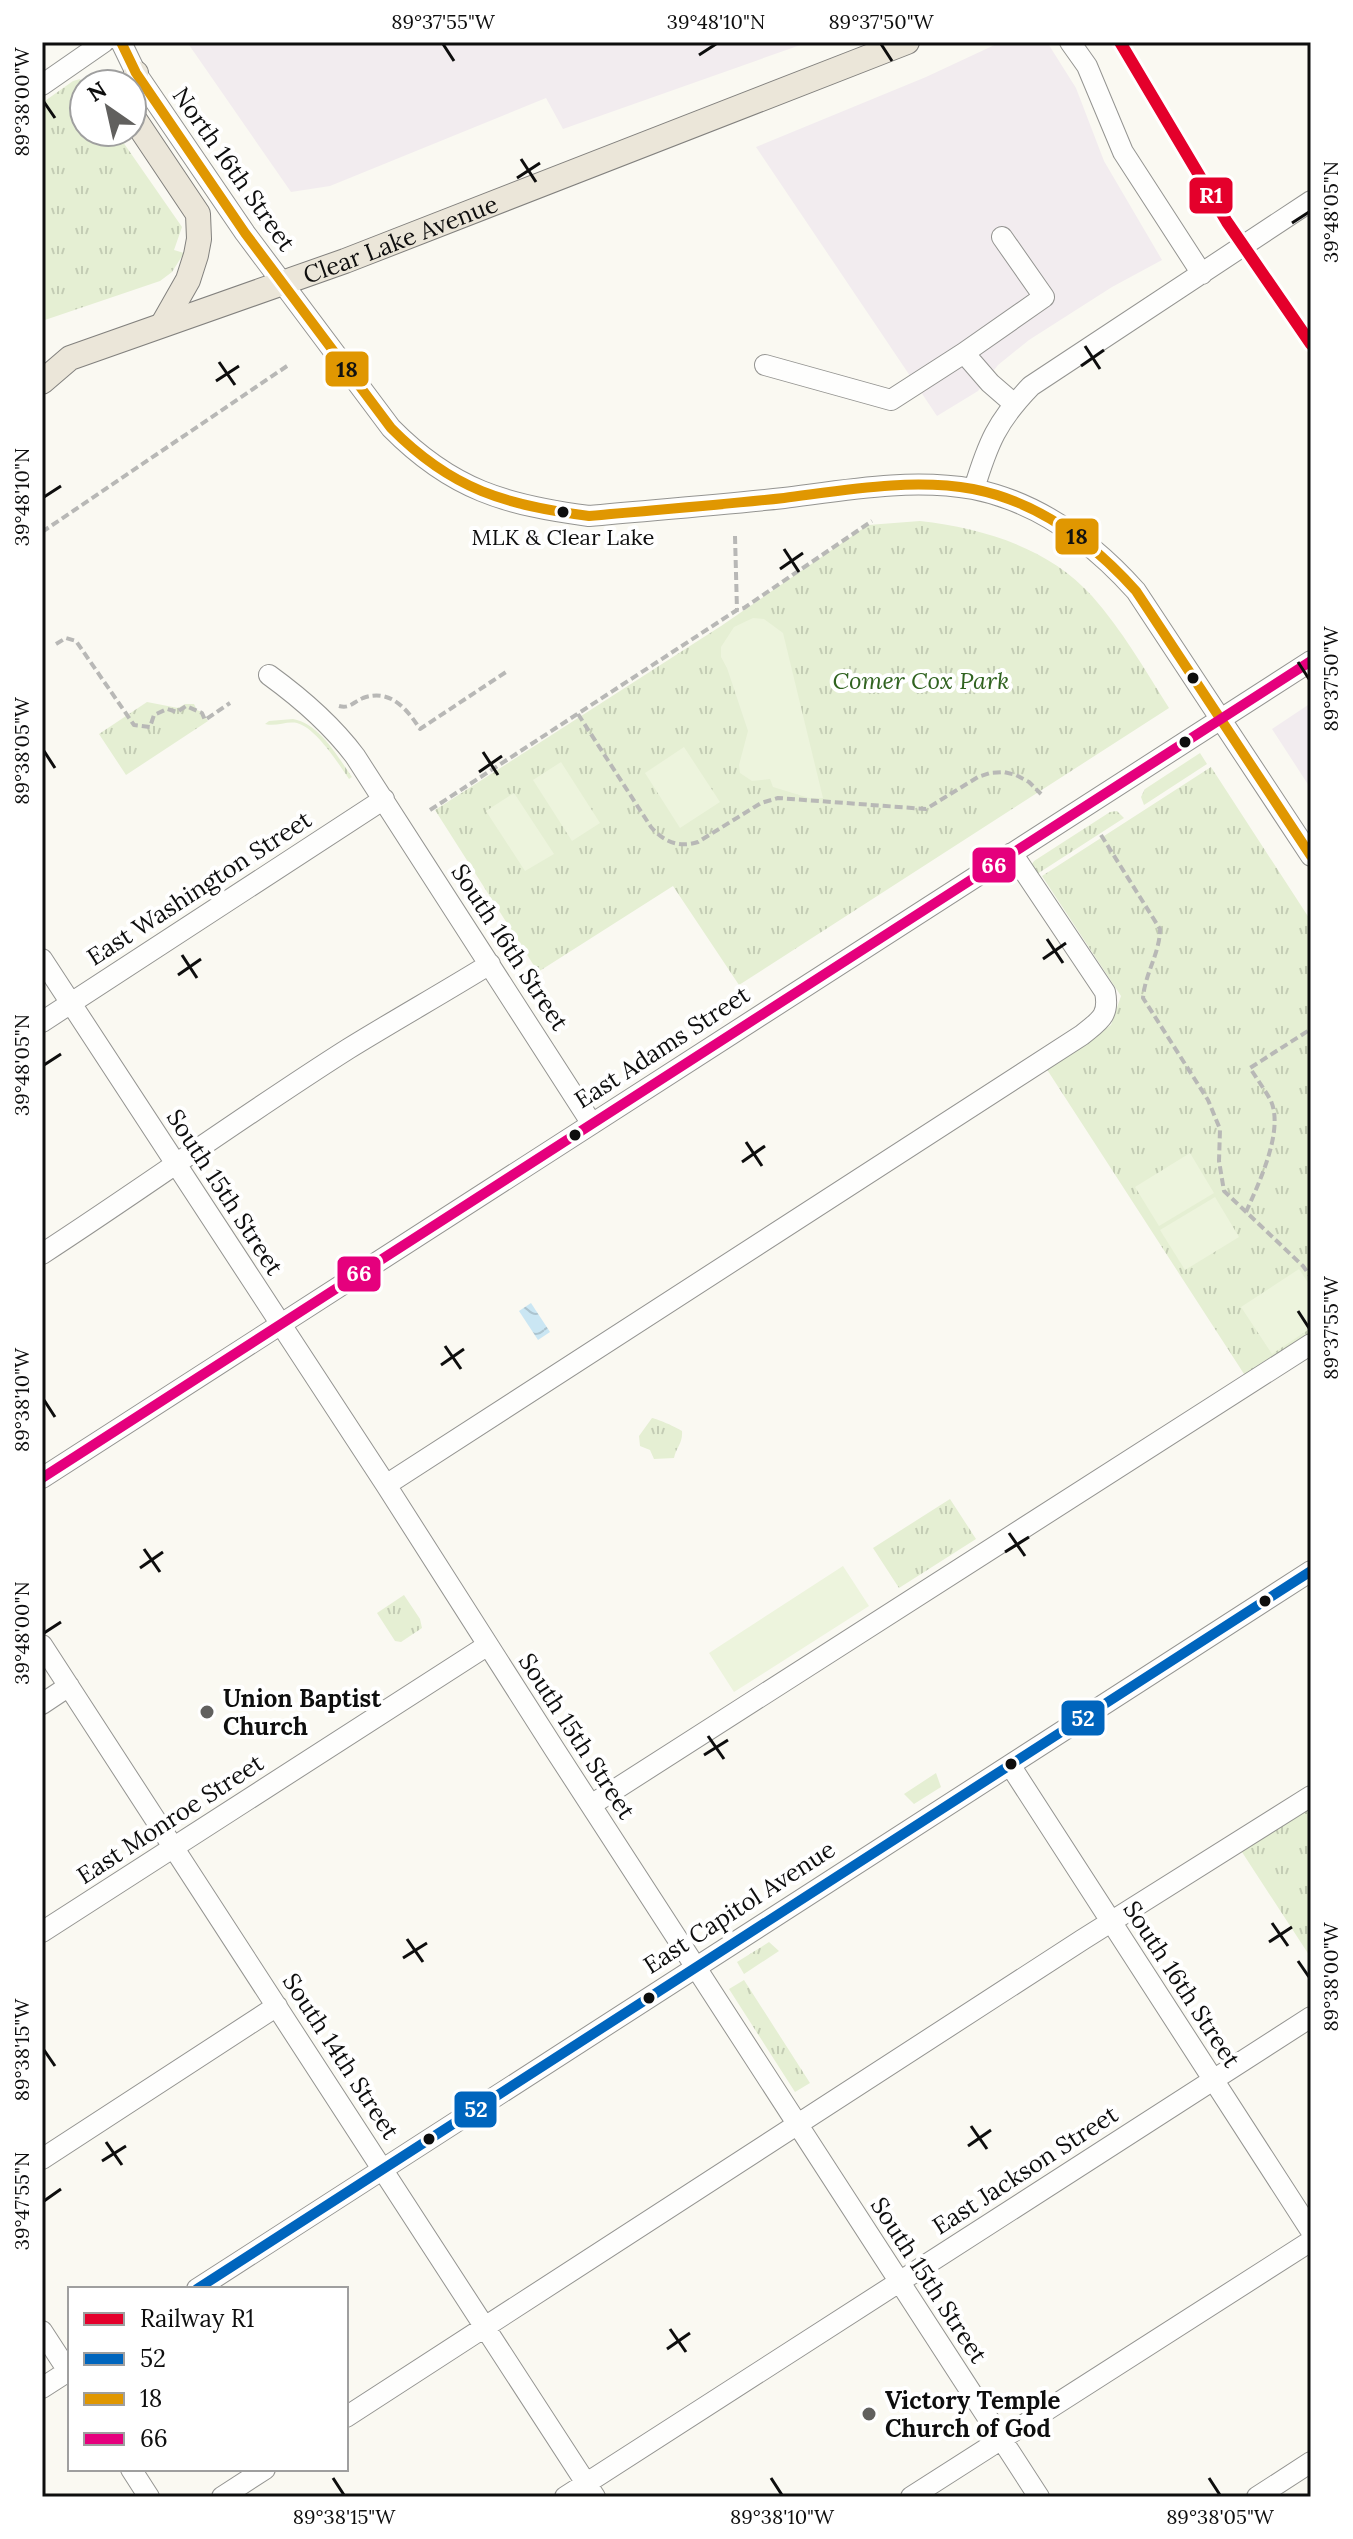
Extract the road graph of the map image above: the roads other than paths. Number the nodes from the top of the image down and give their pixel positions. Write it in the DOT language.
graph roads {
  1 [pos="104,42"];
  2 [pos="121,42"];
  3 [pos="907,42"];
  4 [pos="1070,42"];
  5 [pos="134,68"];
  6 [pos="42,85"];
  7 [pos="148,91"];
  8 [pos="148,139"];
  9 [pos="1311,201"];
  10 [pos="1002,237"];
  11 [pos="1202,274"];
  12 [pos="282,283"];
  13 [pos="163,324"];
  14 [pos="964,353"];
  15 [pos="42,357"];
  16 [pos="70,358"];
  17 [pos="765,365"];
  18 [pos="42,382"];
  19 [pos="1013,403"];
  20 [pos="974,489"];
  21 [pos="1311,661"];
  22 [pos="269,675"];
  23 [pos="1222,719"];
  24 [pos="384,799"];
  25 [pos="1012,853"];
  26 [pos="1311,856"];
  27 [pos="42,959"];
  28 [pos="490,964"];
  29 [pos="71,1003"];
  30 [pos="42,1022"];
  31 [pos="592,1124"];
  32 [pos="175,1164"];
  33 [pos="42,1254"];
  34 [pos="280,1324"];
  35 [pos="1311,1344"];
  36 [pos="42,1478"];
  37 [pos="386,1485"];
  38 [pos="1311,1571"];
  39 [pos="42,1645"];
  40 [pos="488,1645"];
  41 [pos="69,1686"];
  42 [pos="42,1704"];
  43 [pos="1010,1765"];
  44 [pos="1311,1796"];
  45 [pos="591,1805"];
  46 [pos="175,1847"];
  47 [pos="1111,1923"];
  48 [pos="42,1932"];
  49 [pos="696,1967"];
  50 [pos="277,2006"];
  51 [pos="1311,2017"];
  52 [pos="1214,2079"];
  53 [pos="797,2125"];
  54 [pos="42,2159"];
  55 [pos="384,2170"];
  56 [pos="1311,2231"];
  57 [pos="1311,2241"];
  58 [pos="899,2282"];
  59 [pos="200,2287"];
  60 [pos="485,2328"];
  61 [pos="42,2331"];
  62 [pos="68,2370"];
  63 [pos="68,2373"];
  64 [pos="42,2388"];
  65 [pos="348,2416"];
  66 [pos="1002,2438"];
  67 [pos="1311,2462"];
  68 [pos="132,2471"];
  69 [pos="262,2471"];
  70 [pos="590,2490"];
  71 [pos="149,2497"];
  72 [pos="222,2497"];
  73 [pos="565,2497"];
  74 [pos="911,2497"];
  75 [pos="1039,2497"];
  76 [pos="1257,2497"];
  1 -- 6 [label="street"];
  2 -- 5 [label="street, North 16th Street"];
  3 -- 12 [label="main road, Clear Lake Avenue"];
  4 -- 11 [label="street"];
  7 -- 12 [label="street, North 16th Street"];
  8 -- 13 [label="main road"];
  9 -- 11 [label="street"];
  10 -- 14 [label="street"];
  11 -- 19 [label="street"];
  12 -- 13 [label="main road, Clear Lake Avenue"];
  12 -- 20 [label="street, North 16th Street"];
  13 -- 16 [label="main road, Clear Lake Avenue"];
  14 -- 17 [label="street"];
  14 -- 19 [label="street"];
  15 -- 16 [label="main road, Clear Lake Avenue"];
  16 -- 18 [label="main road, Clear Lake Avenue"];
  19 -- 20 [label="street"];
  20 -- 23 [label="street, North 16th Street"];
  21 -- 23 [label="street, East Adams Street"];
  22 -- 24 [label="street"];
  23 -- 25 [label="street, East Adams Street"];
  23 -- 26 [label="street, North 16th Street"];
  24 -- 28 [label="street, South 16th Street"];
  24 -- 29 [label="street, East Washington Street"];
  25 -- 31 [label="street, East Adams Street"];
  25 -- 37 [label="street"];
  27 -- 29 [label="street, South 15th Street"];
  28 -- 31 [label="street, South 16th Street"];
  28 -- 32 [label="street"];
  29 -- 30 [label="street, East Washington Street"];
  29 -- 32 [label="street, South 15th Street"];
  31 -- 34 [label="street, East Adams Street"];
  32 -- 33 [label="street"];
  32 -- 34 [label="street, South 15th Street"];
  34 -- 36 [label="street, East Adams Street"];
  34 -- 37 [label="street, South 15th Street"];
  35 -- 45 [label="street"];
  37 -- 40 [label="street, South 15th Street"];
  38 -- 43 [label="street, East Capitol Avenue"];
  39 -- 41 [label="street, South 14th Street"];
  40 -- 45 [label="street, South 15th Street"];
  40 -- 46 [label="street, East Monroe Street"];
  41 -- 42 [label="street"];
  41 -- 46 [label="street, South 14th Street"];
  43 -- 47 [label="street, South 16th Street"];
  43 -- 49 [label="street, East Capitol Avenue"];
  44 -- 47 [label="street"];
  45 -- 49 [label="street, South 15th Street"];
  46 -- 48 [label="street, East Monroe Street"];
  46 -- 50 [label="street, South 14th Street"];
  47 -- 52 [label="street, South 16th Street"];
  47 -- 53 [label="street"];
  49 -- 53 [label="street, South 15th Street"];
  49 -- 55 [label="street, East Capitol Avenue"];
  50 -- 54 [label="street"];
  50 -- 55 [label="street, South 14th Street"];
  51 -- 52 [label="street, East Jackson Street"];
  52 -- 56 [label="street, South 16th Street"];
  52 -- 58 [label="street, East Jackson Street"];
  53 -- 58 [label="street, South 15th Street"];
  53 -- 60 [label="street"];
  55 -- 59 [label="street, East Capitol Avenue"];
  55 -- 60 [label="street, South 14th Street"];
  57 -- 66 [label="street"];
  58 -- 66 [label="street, South 15th Street"];
  58 -- 70 [label="street, East Jackson Street"];
  60 -- 65 [label="street"];
  60 -- 70 [label="street, South 14th Street"];
  61 -- 62 [label="street"];
  63 -- 64 [label="street"];
  66 -- 74 [label="street"];
  66 -- 75 [label="street, South 15th Street"];
  67 -- 76 [label="street"];
  68 -- 71 [label="street"];
  69 -- 72 [label="street"];
  70 -- 73 [label="street, East Jackson Street"];
}
